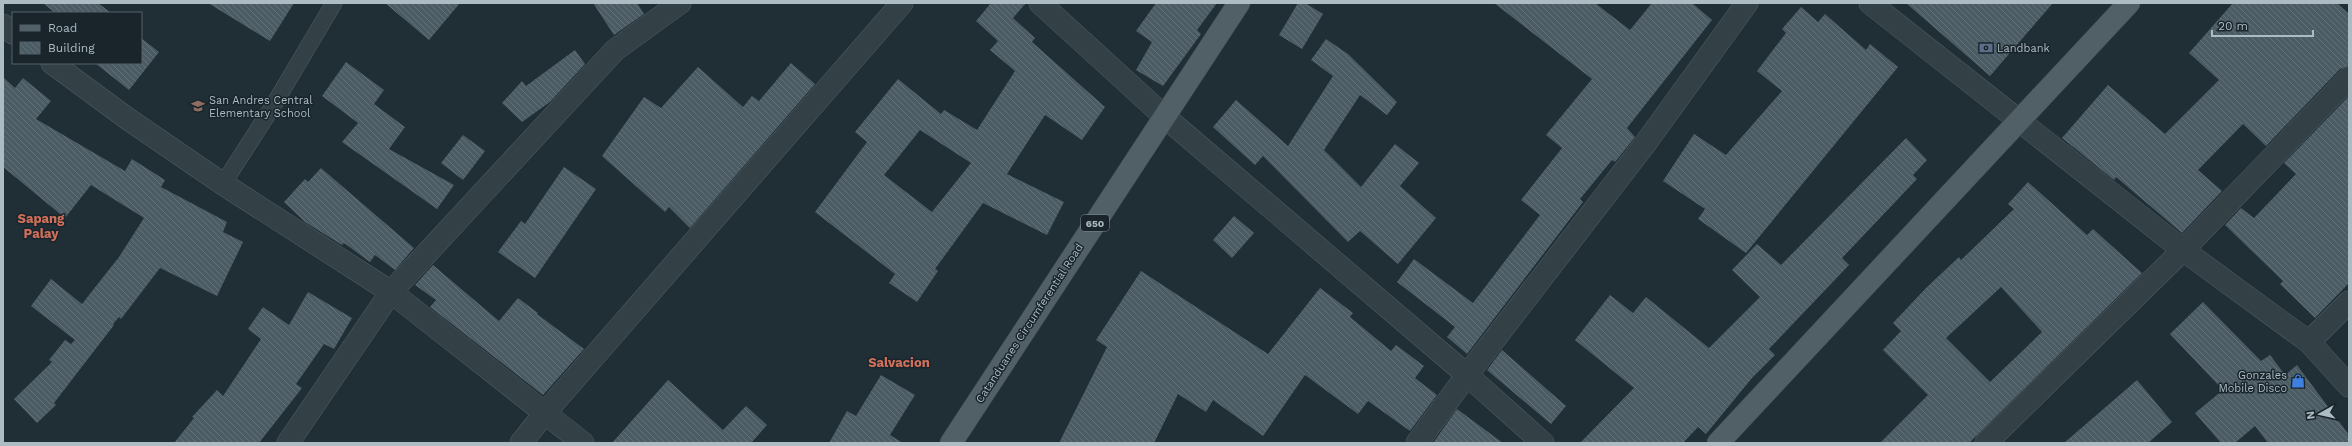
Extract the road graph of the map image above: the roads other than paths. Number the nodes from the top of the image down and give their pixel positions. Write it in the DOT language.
graph roads {
  1 [pos="334,3"];
  2 [pos="680,3"];
  3 [pos="902,3"];
  4 [pos="1040,3"];
  5 [pos="1239,3"];
  6 [pos="1746,3"];
  7 [pos="1870,3"];
  8 [pos="2129,3"];
  9 [pos="3,25"];
  10 [pos="12,32"];
  11 [pos="53,64"];
  12 [pos="2349,78"];
  13 [pos="1165,117"];
  14 [pos="2018,120"];
  15 [pos="223,184"];
  16 [pos="2183,250"];
  17 [pos="391,292"];
  18 [pos="2349,302"];
  19 [pos="2308,342"];
  20 [pos="1467,375"];
  21 [pos="2349,386"];
  22 [pos="544,414"];
  23 [pos="288,443"];
  24 [pos="521,443"];
  25 [pos="583,443"];
  26 [pos="951,443"];
  27 [pos="1418,443"];
  28 [pos="1543,443"];
  29 [pos="1718,443"];
  30 [pos="1986,443"];
  1 -- 15 [label="lane"];
  2 -- 17 [label="street"];
  3 -- 22 [label="street"];
  4 -- 13 [label="street"];
  5 -- 13 [label="main road, Catanduanes Circumferential Road / 650"];
  6 -- 20 [label="street"];
  7 -- 14 [label="street"];
  8 -- 14 [label="main road"];
  9 -- 10 [label="street"];
  11 -- 15 [label="street"];
  12 -- 16 [label="street"];
  13 -- 20 [label="street"];
  13 -- 26 [label="main road, Catanduanes Circumferential Road / 650"];
  14 -- 16 [label="street"];
  14 -- 29 [label="main road"];
  15 -- 17 [label="street"];
  16 -- 19 [label="street"];
  16 -- 30 [label="street"];
  17 -- 22 [label="street"];
  17 -- 23 [label="street"];
  18 -- 19 [label="street"];
  19 -- 21 [label="street"];
  20 -- 27 [label="street"];
  20 -- 28 [label="street"];
  22 -- 24 [label="street"];
  22 -- 25 [label="street"];
}
